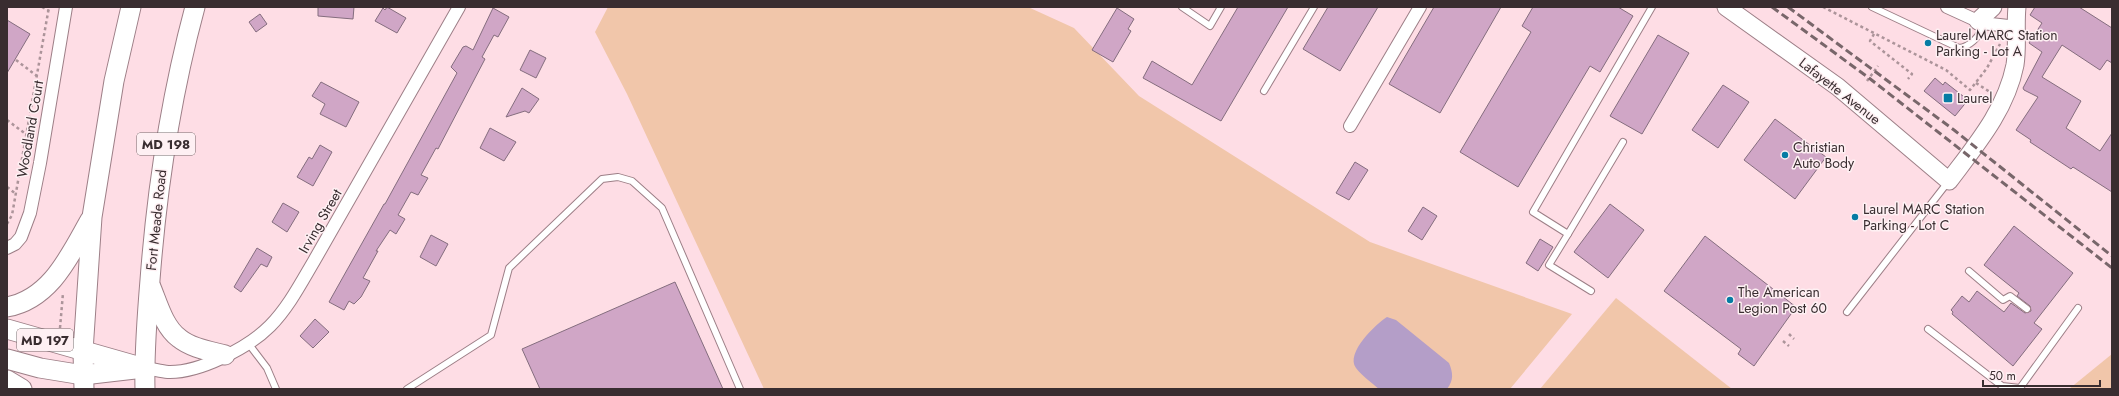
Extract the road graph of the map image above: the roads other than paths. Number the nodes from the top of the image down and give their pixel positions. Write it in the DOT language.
graph roads {
  1 [pos="66,7"];
  2 [pos="131,7"];
  3 [pos="195,7"];
  4 [pos="1182,7"];
  5 [pos="1221,7"];
  6 [pos="1314,7"];
  7 [pos="1420,7"];
  8 [pos="1652,7"];
  9 [pos="1726,7"];
  10 [pos="1872,7"];
  11 [pos="1947,7"];
  12 [pos="1993,7"];
  13 [pos="2017,7"];
  14 [pos="454,9"];
  15 [pos="1982,22"];
  16 [pos="2017,27"];
  17 [pos="1264,91"];
  18 [pos="1350,126"];
  19 [pos="1623,142"];
  20 [pos="1949,181"];
  21 [pos="92,217"];
  22 [pos="1568,234"];
  23 [pos="7,248"];
  24 [pos="1969,271"];
  25 [pos="149,283"];
  26 [pos="1591,291"];
  27 [pos="7,307"];
  28 [pos="2078,308"];
  29 [pos="2027,309"];
  30 [pos="1846,312"];
  31 [pos="7,329"];
  32 [pos="1928,329"];
  33 [pos="248,343"];
  34 [pos="83,351"];
  35 [pos="225,355"];
  36 [pos="7,359"];
  37 [pos="144,368"];
  38 [pos="7,380"];
  39 [pos="84,382"];
  40 [pos="22,389"];
  41 [pos="145,389"];
  42 [pos="276,389"];
  43 [pos="407,389"];
  44 [pos="740,389"];
  1 -- 23 [label="street, Woodland Court"];
  2 -- 21 [label="main road"];
  3 -- 25 [label="main road, Fort Meade Road / MD 198"];
  4 -- 5 [label="lane"];
  6 -- 17 [label="lane"];
  7 -- 18 [label="street"];
  8 -- 22 [label="lane"];
  9 -- 20 [label="street, Lafayette Avenue"];
  10 -- 15 [label="lane"];
  11 -- 15 [label="street"];
  12 -- 15 [label="street"];
  13 -- 16 [label="street"];
  14 -- 33 [label="street, Irving Street"];
  15 -- 16 [label="street"];
  16 -- 20 [label="street"];
  19 -- 22 [label="lane"];
  20 -- 30 [label="lane"];
  21 -- 27 [label="main road"];
  21 -- 34 [label="main road"];
  22 -- 26 [label="lane"];
  24 -- 29 [label="lane"];
  25 -- 35 [label="main road"];
  25 -- 37 [label="main road, Fort Meade Road / MD 198"];
  28 -- 32 [label="lane"];
  31 -- 34 [label="main road, MD 197"];
  33 -- 35 [label="street, Irving Street"];
  33 -- 42 [label="lane"];
  34 -- 37 [label="main road, MD 197"];
  34 -- 39 [label="main road"];
  35 -- 37 [label="street, Irving Street"];
  36 -- 39 [label="main road, MD 197"];
  37 -- 39 [label="main road, MD 197"];
  37 -- 41 [label="main road, Fort Meade Road / MD 198"];
  38 -- 40 [label="main road"];
  43 -- 44 [label="lane"];
}
